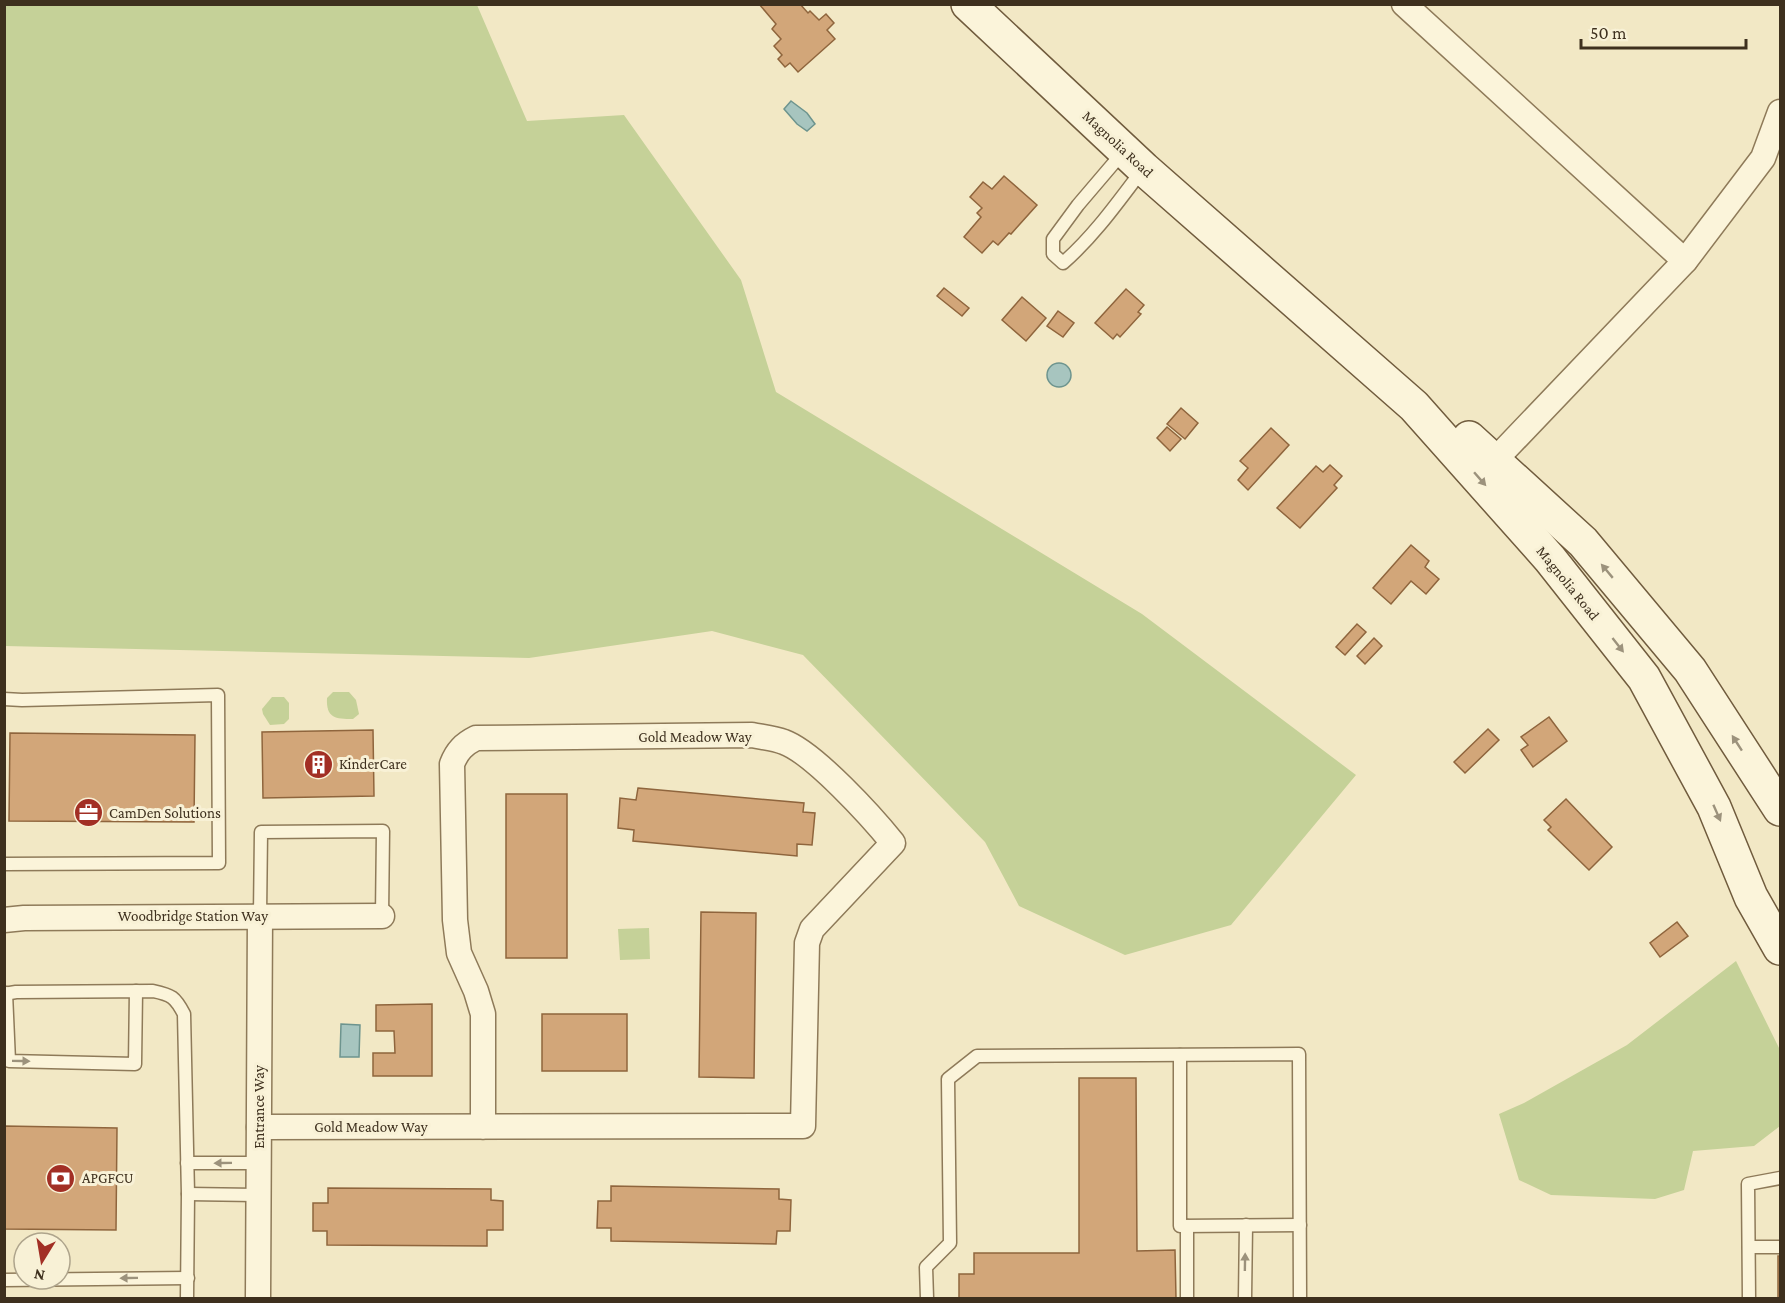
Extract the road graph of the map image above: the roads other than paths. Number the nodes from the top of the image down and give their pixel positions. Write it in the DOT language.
graph roads {
  1 [pos="968,4"];
  2 [pos="1404,4"];
  3 [pos="1780,112"];
  4 [pos="1134,160"];
  5 [pos="1685,261"];
  6 [pos="1271,280"];
  7 [pos="1494,461"];
  8 [pos="4,699"];
  9 [pos="1780,809"];
  10 [pos="4,864"];
  11 [pos="5,915"];
  12 [pos="260,915"];
  13 [pos="382,916"];
  14 [pos="1780,948"];
  15 [pos="136,991"];
  16 [pos="5,994"];
  17 [pos="1180,1055"];
  18 [pos="259,1127"];
  19 [pos="483,1127"];
  20 [pos="259,1163"];
  21 [pos="187,1164"];
  22 [pos="1780,1178"];
  23 [pos="188,1194"];
  24 [pos="259,1195"];
  25 [pos="1246,1225"];
  26 [pos="1300,1225"];
  27 [pos="1187,1226"];
  28 [pos="1749,1247"];
  29 [pos="1780,1247"];
  30 [pos="188,1278"];
  31 [pos="4,1280"];
  32 [pos="187,1299"];
  33 [pos="258,1299"];
  34 [pos="927,1299"];
  35 [pos="1187,1299"];
  36 [pos="1245,1299"];
  37 [pos="1300,1299"];
  38 [pos="1749,1299"];
  1 -- 4 [label="main road, Magnolia Road"];
  2 -- 5 [label="street"];
  3 -- 5 [label="street"];
  4 -- 4 [label="lane"];
  4 -- 6 [label="main road, Magnolia Road"];
  5 -- 7 [label="street"];
  6 -- 7 [label="main road, Magnolia Road"];
  6 -- 14 [label="main road, Magnolia Road, one-way"];
  9 -- 7 [label="main road, Magnolia Road, one-way"];
  8 -- 10 [label="lane"];
  11 -- 12 [label="street, Woodbridge Station Way"];
  12 -- 13 [label="street, Woodbridge Station Way"];
  12 -- 13 [label="lane"];
  12 -- 18 [label="street, Entrance Way"];
  15 -- 16 [label="lane"];
  16 -- 15 [label="lane, one-way"];
  15 -- 21 [label="lane"];
  17 -- 26 [label="lane"];
  17 -- 27 [label="lane"];
  17 -- 34 [label="lane"];
  18 -- 19 [label="street, Gold Meadow Way"];
  18 -- 20 [label="street, Entrance Way"];
  19 -- 19 [label="street, Gold Meadow Way"];
  20 -- 21 [label="lane, one-way"];
  20 -- 24 [label="street, Entrance Way"];
  21 -- 23 [label="lane"];
  22 -- 28 [label="lane"];
  23 -- 24 [label="lane"];
  23 -- 30 [label="lane"];
  24 -- 33 [label="street, Entrance Way"];
  25 -- 26 [label="lane"];
  25 -- 27 [label="lane"];
  36 -- 25 [label="lane, one-way"];
  26 -- 37 [label="lane"];
  27 -- 35 [label="lane"];
  28 -- 29 [label="lane"];
  28 -- 38 [label="lane"];
  30 -- 31 [label="lane, one-way"];
  30 -- 32 [label="lane"];
}
